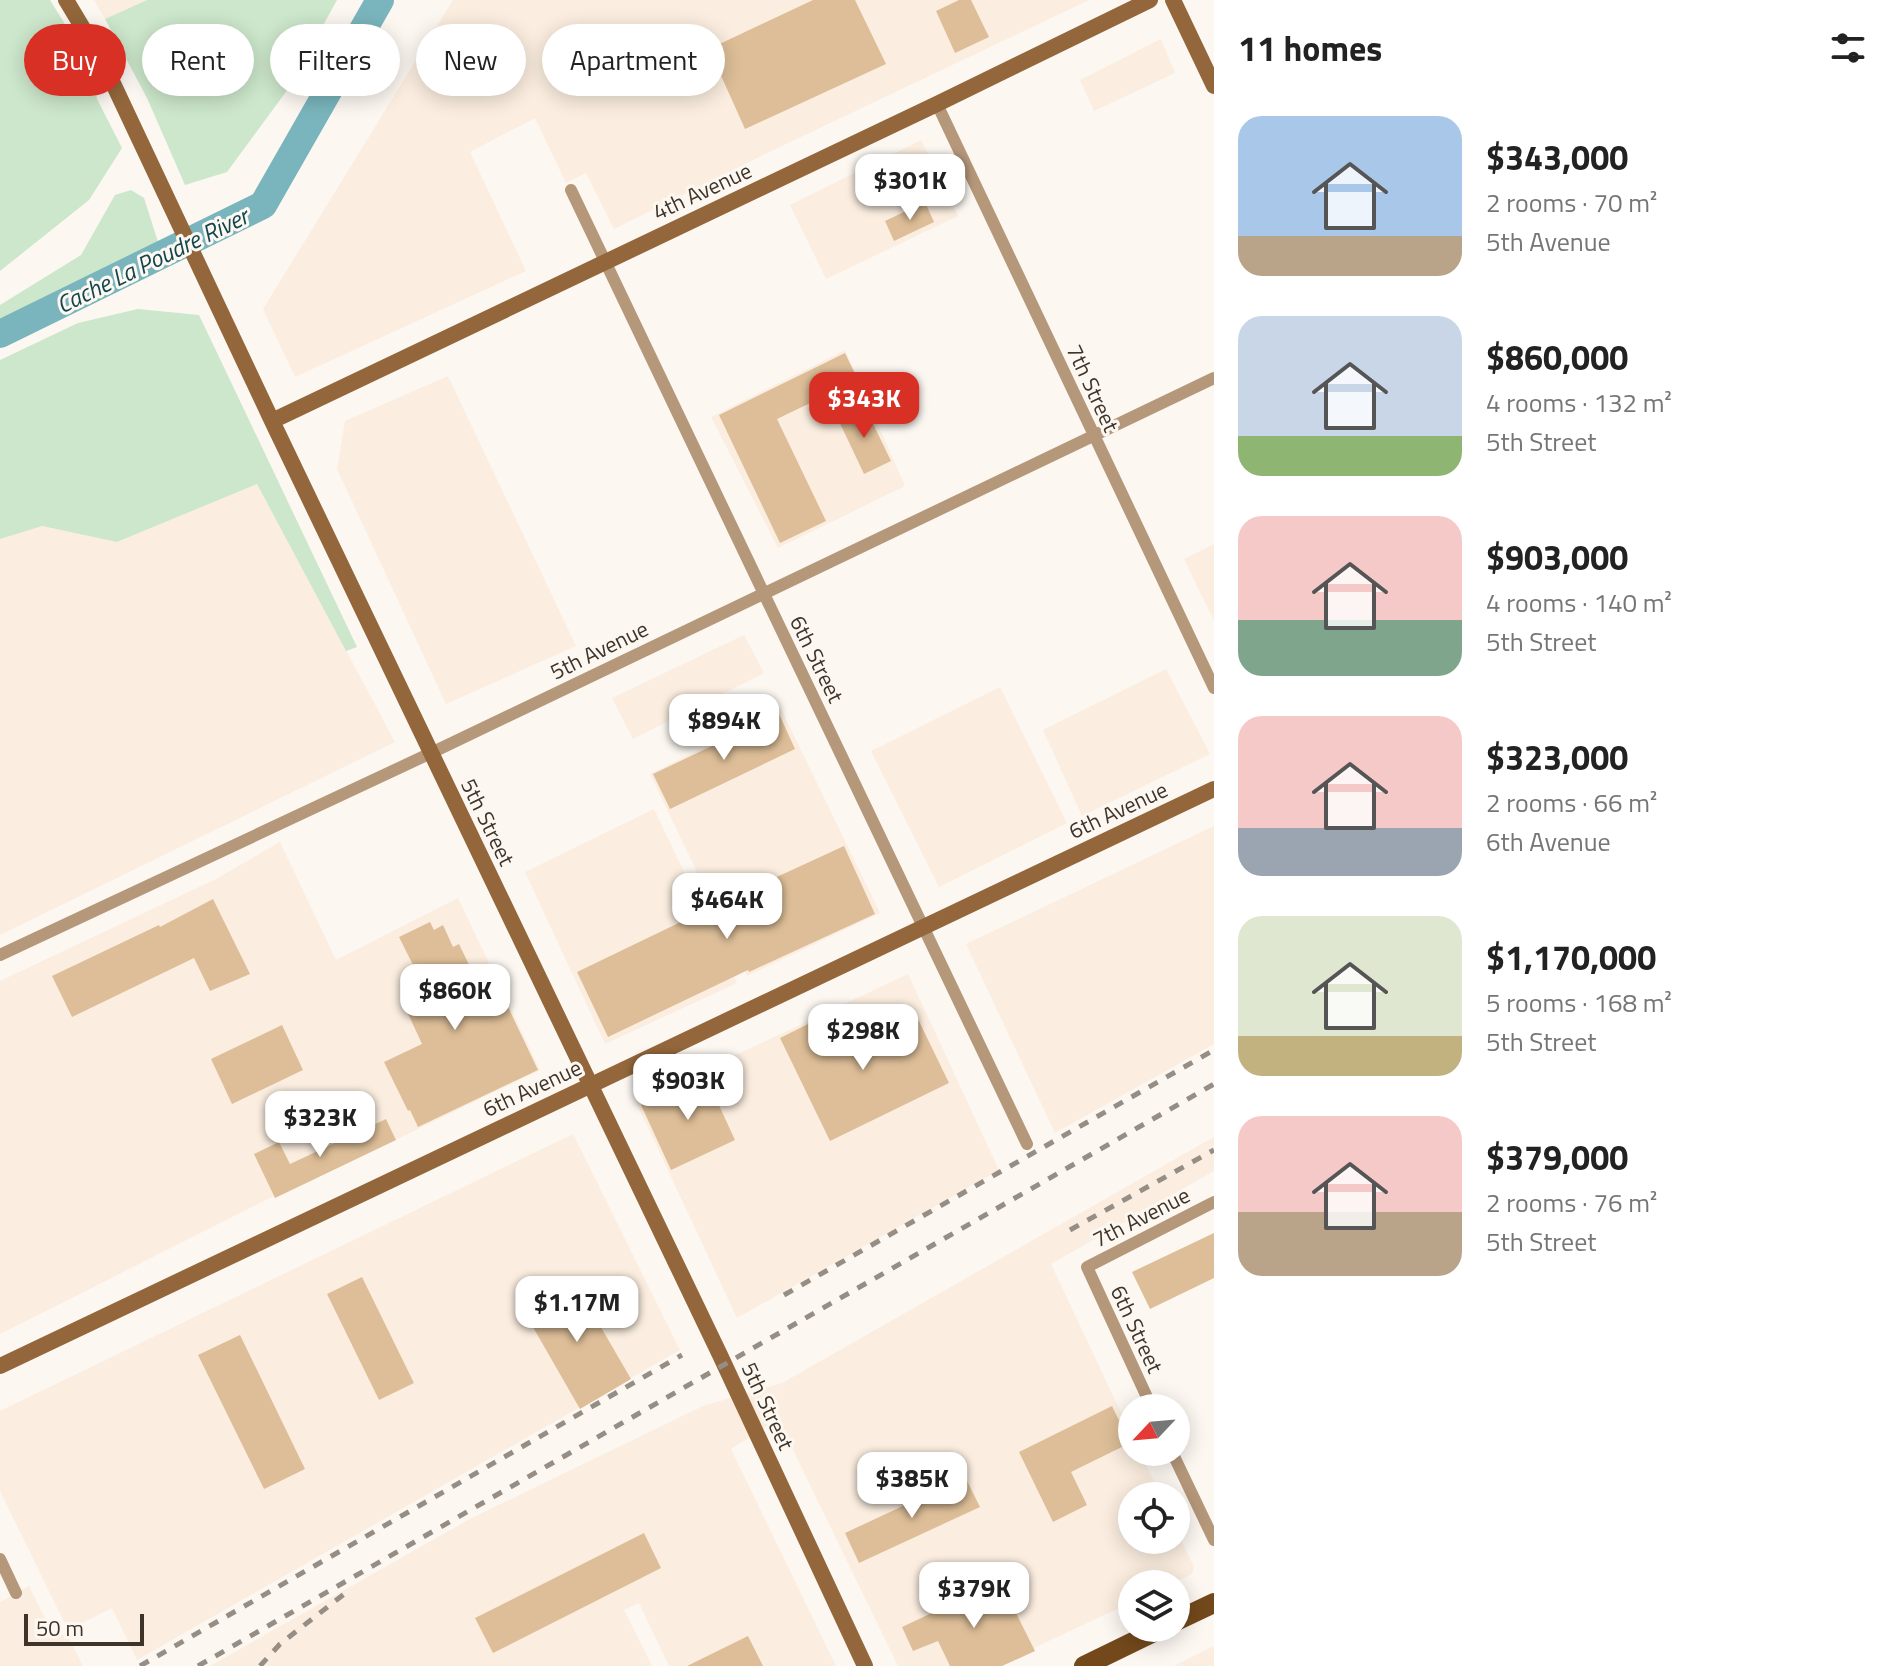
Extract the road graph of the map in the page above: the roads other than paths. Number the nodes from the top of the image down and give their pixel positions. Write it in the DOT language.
graph roads {
  1 [pos="66,0"];
  2 [pos="1150,0"];
  3 [pos="1173,0"];
  4 [pos="1214,86"];
  5 [pos="937,104"];
  6 [pos="571,190"];
  7 [pos="605,262"];
  8 [pos="1214,378"];
  9 [pos="272,421"];
  10 [pos="1094,437"];
  11 [pos="763,593"];
  12 [pos="1214,688"];
  13 [pos="431,753"];
  14 [pos="1214,789"];
  15 [pos="922,927"];
  16 [pos="0,955"];
  17 [pos="590,1085"];
  18 [pos="1027,1144"];
  19 [pos="1214,1202"];
  20 [pos="1087,1267"];
  21 [pos="0,1366"];
  22 [pos="1146,1394"];
  23 [pos="1179,1466"];
  24 [pos="1214,1540"];
  25 [pos="0,1559"];
  26 [pos="16,1593"];
  27 [pos="1214,1603"];
  28 [pos="1190,1614"];
  29 [pos="1133,1642"];
  30 [pos="865,1666"];
  31 [pos="1084,1666"];
  1 -- 9 [label="street, 5th Street"];
  2 -- 5 [label="street, 4th Avenue"];
  3 -- 4 [label="street"];
  5 -- 7 [label="street, 4th Avenue"];
  5 -- 10 [label="street, 7th Street"];
  6 -- 7 [label="street, 6th Street"];
  7 -- 9 [label="street, 4th Avenue"];
  7 -- 11 [label="street, 6th Street"];
  8 -- 10 [label="street, 5th Avenue"];
  9 -- 13 [label="street, 5th Street"];
  10 -- 11 [label="street, 5th Avenue"];
  10 -- 12 [label="street, 7th Street"];
  11 -- 13 [label="street, 5th Avenue"];
  11 -- 15 [label="street, 6th Street"];
  13 -- 16 [label="street, 5th Avenue"];
  13 -- 17 [label="street, 5th Street"];
  14 -- 15 [label="street, 6th Avenue"];
  15 -- 17 [label="street, 6th Avenue"];
  15 -- 18 [label="street, 6th Street"];
  17 -- 21 [label="street, 6th Avenue"];
  17 -- 30 [label="street, 5th Street"];
  19 -- 20 [label="street, 7th Avenue"];
  20 -- 22 [label="street, 6th Street"];
  23 -- 24 [label="street"];
  25 -- 26 [label="street"];
  27 -- 28 [label="main road"];
  29 -- 31 [label="main road"];
}
